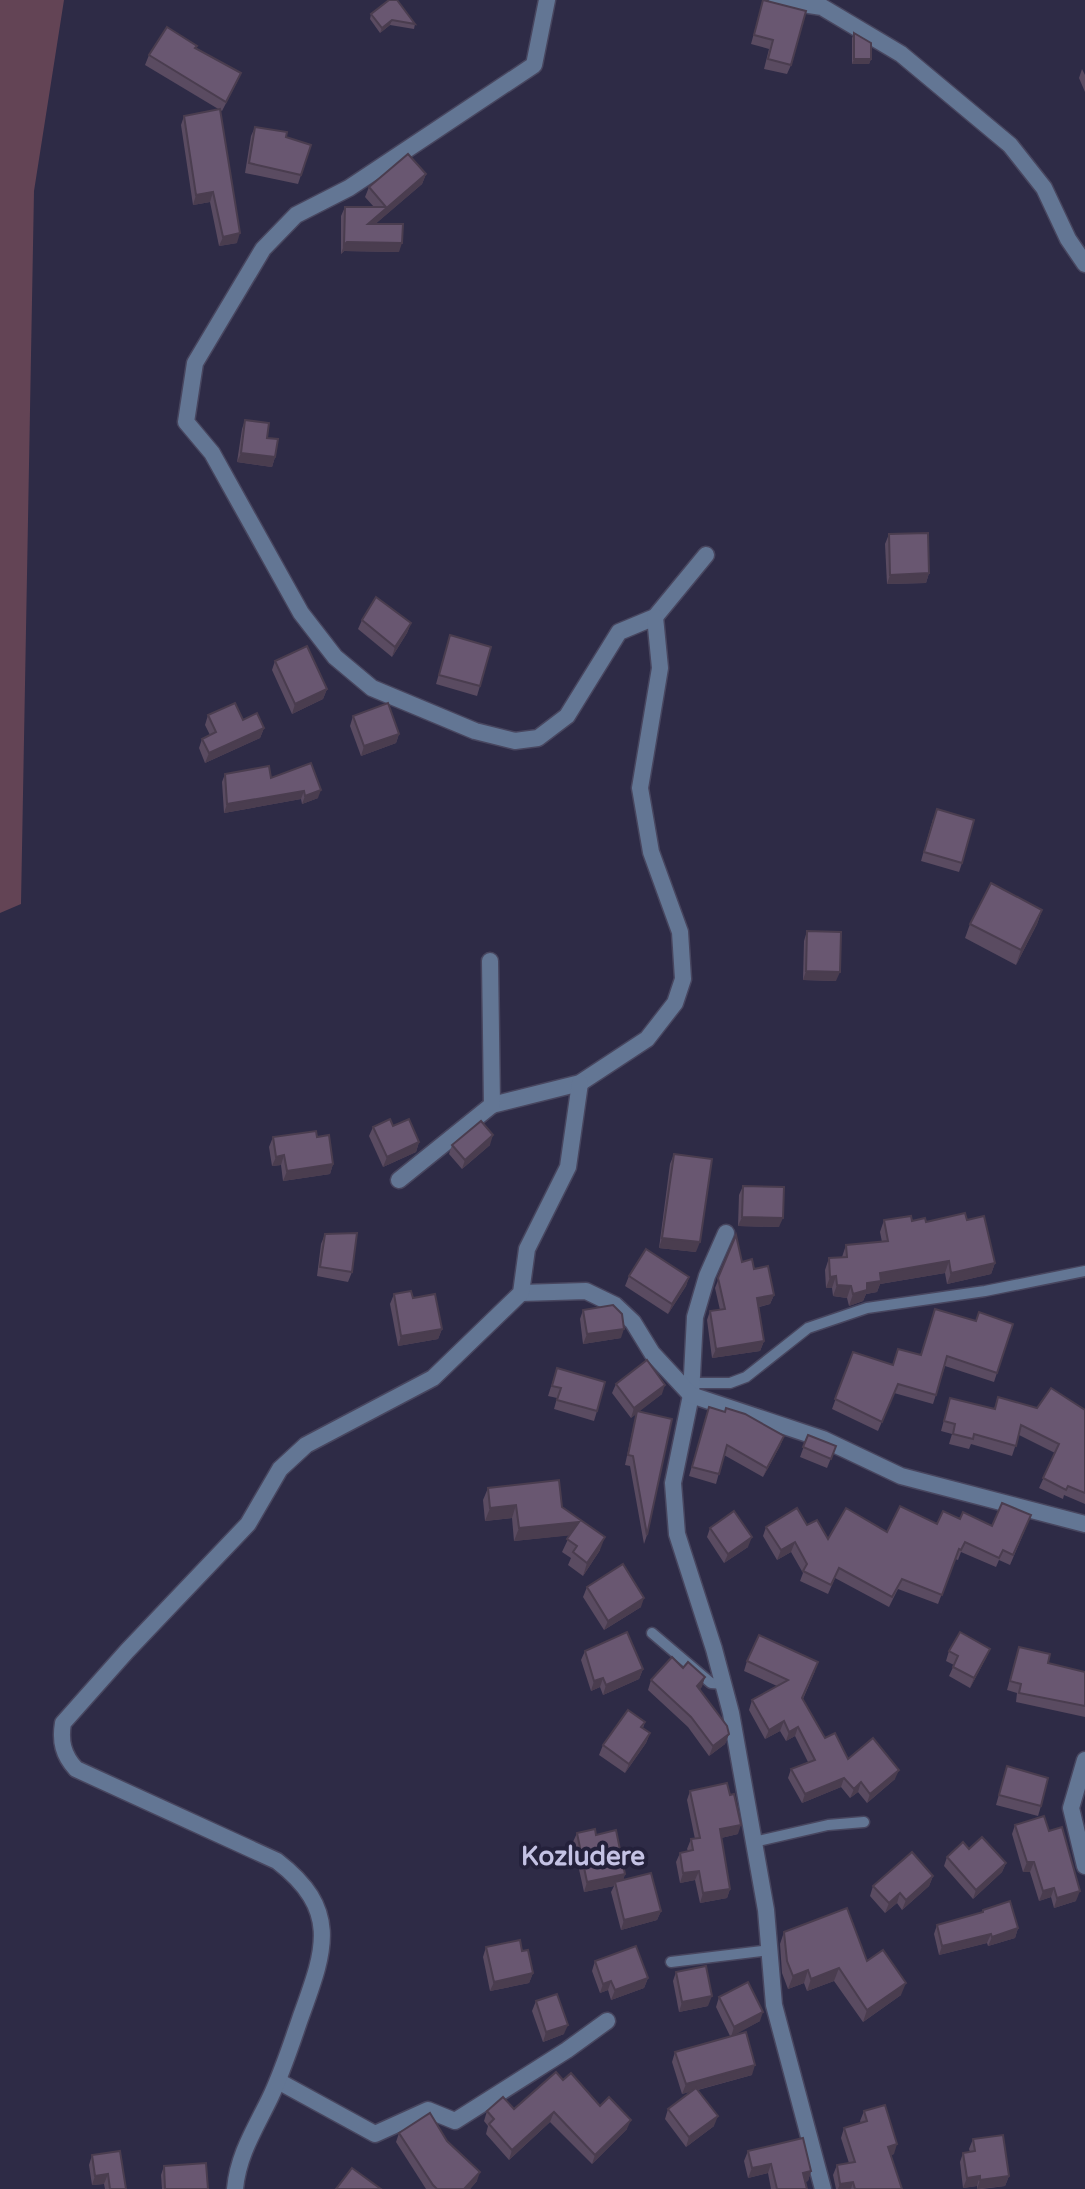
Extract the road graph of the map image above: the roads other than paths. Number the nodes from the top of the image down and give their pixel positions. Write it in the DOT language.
graph roads {
  1 [pos="547,0"];
  2 [pos="777,0"];
  3 [pos="1085,264"];
  4 [pos="706,555"];
  5 [pos="655,617"];
  6 [pos="490,961"];
  7 [pos="580,1083"];
  8 [pos="492,1105"];
  9 [pos="399,1180"];
  10 [pos="726,1233"];
  11 [pos="1085,1271"];
  12 [pos="521,1293"];
  13 [pos="691,1389"];
  14 [pos="1085,1524"];
  15 [pos="652,1633"];
  16 [pos="724,1684"];
  17 [pos="1085,1760"];
  18 [pos="864,1822"];
  19 [pos="754,1842"];
  20 [pos="1085,1866"];
  21 [pos="770,1950"];
  22 [pos="671,1962"];
  23 [pos="607,2021"];
  24 [pos="278,2081"];
  25 [pos="817,2188"];
  26 [pos="235,2189"];
  1 -- 5 [label="street"];
  2 -- 3 [label="street"];
  4 -- 5 [label="street"];
  5 -- 7 [label="street"];
  6 -- 8 [label="street"];
  7 -- 8 [label="street"];
  7 -- 12 [label="street"];
  8 -- 9 [label="street"];
  10 -- 13 [label="street"];
  11 -- 13 [label="lane"];
  12 -- 13 [label="street"];
  12 -- 24 [label="street"];
  13 -- 14 [label="street"];
  13 -- 16 [label="street"];
  15 -- 16 [label="lane"];
  16 -- 19 [label="street"];
  17 -- 20 [label="street"];
  18 -- 19 [label="lane"];
  19 -- 21 [label="street"];
  21 -- 22 [label="lane"];
  21 -- 25 [label="street"];
  23 -- 24 [label="street"];
  24 -- 26 [label="street"];
}
